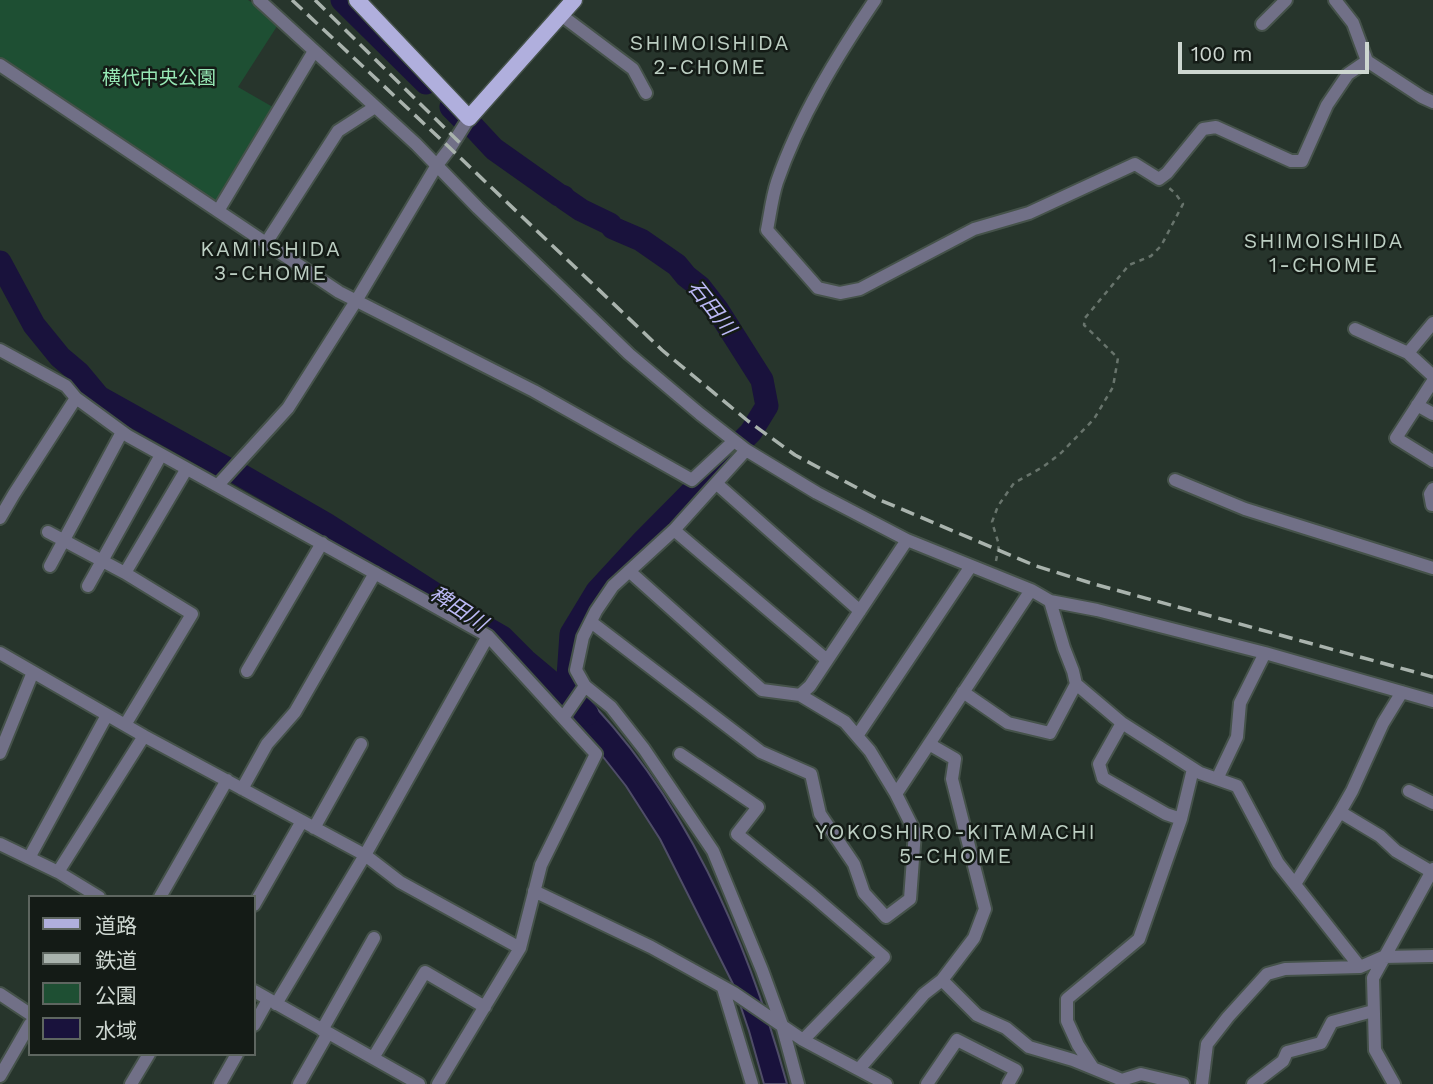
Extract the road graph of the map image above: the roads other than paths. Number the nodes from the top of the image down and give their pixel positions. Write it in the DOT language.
graph roads {
  1 [pos="259,0"];
  2 [pos="357,0"];
  3 [pos="574,0"];
  4 [pos="875,0"];
  5 [pos="1286,0"];
  6 [pos="1335,0"];
  7 [pos="561,15"];
  8 [pos="1262,24"];
  9 [pos="314,51"];
  10 [pos="1367,61"];
  11 [pos="0,65"];
  12 [pos="646,93"];
  13 [pos="1433,102"];
  14 [pos="375,107"];
  15 [pos="469,118"];
  16 [pos="437,165"];
  17 [pos="218,211"];
  18 [pos="266,243"];
  19 [pos="356,301"];
  20 [pos="1355,329"];
  21 [pos="1430,332"];
  22 [pos="0,350"];
  23 [pos="1408,354"];
  24 [pos="1433,376"];
  25 [pos="1433,381"];
  26 [pos="76,398"];
  27 [pos="1417,405"];
  28 [pos="1433,414"];
  29 [pos="122,432"];
  30 [pos="734,441"];
  31 [pos="746,450"];
  32 [pos="161,455"];
  33 [pos="1433,461"];
  34 [pos="186,470"];
  35 [pos="1175,480"];
  36 [pos="717,484"];
  37 [pos="218,485"];
  38 [pos="1433,489"];
  39 [pos="0,490"];
  40 [pos="13,494"];
  41 [pos="1433,505"];
  42 [pos="0,518"];
  43 [pos="674,530"];
  44 [pos="48,532"];
  45 [pos="64,540"];
  46 [pos="907,540"];
  47 [pos="322,543"];
  48 [pos="102,561"];
  49 [pos="50,566"];
  50 [pos="971,566"];
  51 [pos="1433,568"];
  52 [pos="629,571"];
  53 [pos="125,573"];
  54 [pos="375,573"];
  55 [pos="88,586"];
  56 [pos="1031,590"];
  57 [pos="1050,601"];
  58 [pos="860,611"];
  59 [pos="591,622"];
  60 [pos="488,636"];
  61 [pos="0,653"];
  62 [pos="1265,653"];
  63 [pos="827,660"];
  64 [pos="247,671"];
  65 [pos="33,672"];
  66 [pos="1076,684"];
  67 [pos="585,687"];
  68 [pos="963,692"];
  69 [pos="1402,692"];
  70 [pos="800,695"];
  71 [pos="1433,701"];
  72 [pos="107,715"];
  73 [pos="562,718"];
  74 [pos="1122,723"];
  75 [pos="125,725"];
  76 [pos="145,736"];
  77 [pos="857,736"];
  78 [pos="361,744"];
  79 [pos="929,744"];
  80 [pos="0,753"];
  81 [pos="680,754"];
  82 [pos="1193,769"];
  83 [pos="1217,779"];
  84 [pos="227,780"];
  85 [pos="242,789"];
  86 [pos="1409,791"];
  87 [pos="896,794"];
  88 [pos="1433,803"];
  89 [pos="1340,812"];
  90 [pos="1181,818"];
  91 [pos="302,821"];
  92 [pos="314,828"];
  93 [pos="0,844"];
  94 [pos="365,855"];
  95 [pos="29,858"];
  96 [pos="1432,871"];
  97 [pos="58,872"];
  98 [pos="1294,884"];
  99 [pos="534,891"];
  100 [pos="96,895"];
  101 [pos="161,895"];
  102 [pos="256,902"];
  103 [pos="374,938"];
  104 [pos="520,948"];
  105 [pos="1433,956"];
  106 [pos="1384,957"];
  107 [pos="1360,967"];
  108 [pos="942,980"];
  109 [pos="728,990"];
  110 [pos="256,992"];
  111 [pos="0,995"];
  112 [pos="272,1002"];
  113 [pos="485,1007"];
  114 [pos="1373,1011"];
  115 [pos="28,1013"];
  116 [pos="256,1022"];
  117 [pos="779,1023"];
  118 [pos="28,1027"];
  119 [pos="325,1031"];
  120 [pos="803,1040"];
  121 [pos="148,1056"];
  122 [pos="236,1056"];
  123 [pos="373,1058"];
  124 [pos="1093,1068"];
  125 [pos="859,1069"];
  126 [pos="0,1076"];
  127 [pos="1121,1082"];
  128 [pos="131,1084"];
  129 [pos="219,1084"];
  130 [pos="299,1084"];
  131 [pos="419,1084"];
  132 [pos="438,1084"];
  133 [pos="752,1084"];
  134 [pos="797,1084"];
  135 [pos="886,1084"];
  136 [pos="927,1084"];
  137 [pos="1008,1084"];
  138 [pos="1183,1084"];
  139 [pos="1202,1084"];
  140 [pos="1253,1084"];
  141 [pos="1394,1084"];
  1 -- 9 [label="street"];
  2 -- 15 [label="main road"];
  3 -- 7 [label="main road"];
  4 -- 10 [label="street"];
  5 -- 8 [label="street"];
  6 -- 10 [label="street"];
  7 -- 12 [label="street"];
  7 -- 15 [label="main road"];
  9 -- 14 [label="street"];
  9 -- 17 [label="street"];
  10 -- 13 [label="street"];
  11 -- 17 [label="street"];
  14 -- 16 [label="street"];
  14 -- 18 [label="street"];
  15 -- 16 [label="street"];
  16 -- 19 [label="street"];
  16 -- 30 [label="street"];
  17 -- 18 [label="street"];
  18 -- 19 [label="street"];
  19 -- 30 [label="street"];
  19 -- 37 [label="street"];
  20 -- 23 [label="street"];
  21 -- 23 [label="street"];
  22 -- 26 [label="street"];
  23 -- 24 [label="street"];
  25 -- 27 [label="street"];
  26 -- 29 [label="street"];
  26 -- 40 [label="street"];
  27 -- 28 [label="street"];
  27 -- 33 [label="street"];
  29 -- 32 [label="street"];
  29 -- 45 [label="street"];
  30 -- 31 [label="street"];
  31 -- 36 [label="street"];
  31 -- 46 [label="street"];
  32 -- 34 [label="street"];
  32 -- 48 [label="street"];
  34 -- 37 [label="street"];
  34 -- 53 [label="street"];
  35 -- 51 [label="street"];
  36 -- 43 [label="street"];
  36 -- 58 [label="street"];
  37 -- 47 [label="street"];
  38 -- 41 [label="street"];
  39 -- 40 [label="street"];
  40 -- 42 [label="street"];
  43 -- 52 [label="street"];
  43 -- 63 [label="street"];
  44 -- 45 [label="street"];
  45 -- 48 [label="street"];
  45 -- 49 [label="street"];
  46 -- 50 [label="street"];
  46 -- 58 [label="street"];
  47 -- 54 [label="street"];
  47 -- 64 [label="street"];
  48 -- 53 [label="street"];
  48 -- 55 [label="street"];
  50 -- 56 [label="street"];
  50 -- 77 [label="street"];
  52 -- 59 [label="street"];
  52 -- 70 [label="street"];
  53 -- 75 [label="street"];
  54 -- 60 [label="street"];
  54 -- 85 [label="street"];
  56 -- 57 [label="street"];
  56 -- 68 [label="street"];
  57 -- 62 [label="street"];
  57 -- 66 [label="street"];
  58 -- 63 [label="street"];
  59 -- 67 [label="street"];
  59 -- 87 [label="street"];
  60 -- 73 [label="street"];
  60 -- 94 [label="street"];
  61 -- 65 [label="street"];
  62 -- 69 [label="street"];
  62 -- 83 [label="street"];
  63 -- 70 [label="street"];
  65 -- 72 [label="street"];
  65 -- 80 [label="street"];
  66 -- 68 [label="street"];
  66 -- 74 [label="street"];
  67 -- 73 [label="street"];
  67 -- 117 [label="street"];
  68 -- 79 [label="street"];
  69 -- 71 [label="street"];
  69 -- 89 [label="street"];
  70 -- 77 [label="street"];
  72 -- 75 [label="street"];
  72 -- 95 [label="street"];
  73 -- 99 [label="street"];
  74 -- 82 [label="street"];
  74 -- 90 [label="street"];
  75 -- 76 [label="street"];
  76 -- 84 [label="street"];
  76 -- 97 [label="street"];
  77 -- 87 [label="street"];
  78 -- 92 [label="street"];
  79 -- 87 [label="street"];
  79 -- 108 [label="street"];
  81 -- 120 [label="street"];
  82 -- 83 [label="street"];
  82 -- 90 [label="street"];
  83 -- 98 [label="street"];
  84 -- 85 [label="street"];
  84 -- 101 [label="street"];
  85 -- 91 [label="street"];
  86 -- 88 [label="street"];
  89 -- 96 [label="street"];
  89 -- 98 [label="street"];
  90 -- 124 [label="street"];
  91 -- 92 [label="street"];
  91 -- 102 [label="street"];
  92 -- 94 [label="street"];
  93 -- 95 [label="street"];
  94 -- 104 [label="street"];
  94 -- 112 [label="street"];
  95 -- 97 [label="street"];
  96 -- 106 [label="street"];
  97 -- 100 [label="street"];
  98 -- 107 [label="street"];
  99 -- 104 [label="street"];
  99 -- 109 [label="street"];
  103 -- 119 [label="street"];
  104 -- 113 [label="street"];
  105 -- 106 [label="street"];
  106 -- 107 [label="street"];
  106 -- 114 [label="street"];
  107 -- 139 [label="street"];
  108 -- 124 [label="street"];
  108 -- 125 [label="street"];
  109 -- 117 [label="street"];
  109 -- 133 [label="street"];
  110 -- 112 [label="street"];
  111 -- 115 [label="street"];
  112 -- 116 [label="street"];
  112 -- 119 [label="street"];
  113 -- 123 [label="street"];
  113 -- 132 [label="street"];
  114 -- 140 [label="street"];
  114 -- 141 [label="street"];
  117 -- 120 [label="street"];
  117 -- 134 [label="street"];
  118 -- 126 [label="street"];
  119 -- 123 [label="street"];
  119 -- 130 [label="street"];
  120 -- 125 [label="street"];
  121 -- 128 [label="street"];
  122 -- 129 [label="street"];
  123 -- 131 [label="street"];
  124 -- 127 [label="street"];
  125 -- 135 [label="street"];
  127 -- 138 [label="street"];
  136 -- 137 [label="street"];
}
